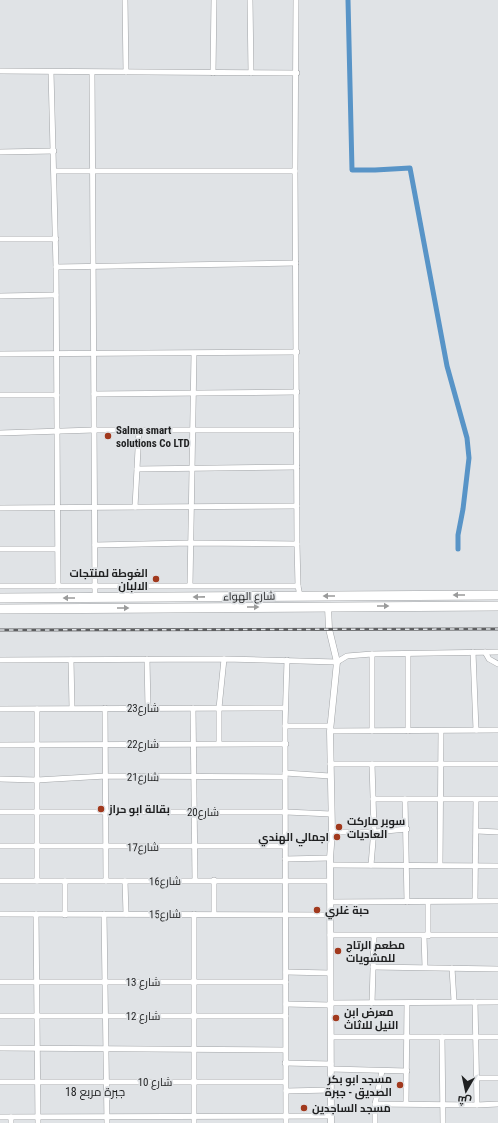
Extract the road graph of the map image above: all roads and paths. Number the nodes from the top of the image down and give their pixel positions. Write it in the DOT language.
graph roads {
  1 [pos="125,0"];
  2 [pos="214,0"];
  3 [pos="250,0"];
  4 [pos="296,0"];
  5 [pos="0,71"];
  6 [pos="52,72"];
  7 [pos="126,72"];
  8 [pos="92,73"];
  9 [pos="213,73"];
  10 [pos="251,73"];
  11 [pos="297,73"];
  12 [pos="54,151"];
  13 [pos="0,152"];
  14 [pos="55,171"];
  15 [pos="92,171"];
  16 [pos="295,171"];
  17 [pos="0,239"];
  18 [pos="56,239"];
  19 [pos="296,263"];
  20 [pos="93,266"];
  21 [pos="56,267"];
  22 [pos="56,295"];
  23 [pos="0,296"];
  24 [pos="297,352"];
  25 [pos="0,354"];
  26 [pos="57,354"];
  27 [pos="94,354"];
  28 [pos="194,354"];
  29 [pos="297,392"];
  30 [pos="94,394"];
  31 [pos="194,394"];
  32 [pos="0,395"];
  33 [pos="57,395"];
  34 [pos="94,430"];
  35 [pos="139,430"];
  36 [pos="193,430"];
  37 [pos="297,430"];
  38 [pos="57,431"];
  39 [pos="0,433"];
  40 [pos="297,467"];
  41 [pos="137,468"];
  42 [pos="192,468"];
  43 [pos="296,506"];
  44 [pos="95,507"];
  45 [pos="135,507"];
  46 [pos="191,507"];
  47 [pos="0,508"];
  48 [pos="58,508"];
  49 [pos="190,543"];
  50 [pos="297,544"];
  51 [pos="95,545"];
  52 [pos="0,549"];
  53 [pos="57,549"];
  54 [pos="190,585"];
  55 [pos="0,586"];
  56 [pos="58,586"];
  57 [pos="95,586"];
  58 [pos="298,586"];
  59 [pos="498,595"];
  60 [pos="300,596"];
  61 [pos="0,598"];
  62 [pos="95,598"];
  63 [pos="498,606"];
  64 [pos="328,607"];
  65 [pos="0,609"];
  66 [pos="473,652"];
  67 [pos="485,652"];
  68 [pos="498,652"];
  69 [pos="372,654"];
  70 [pos="408,654"];
  71 [pos="147,659"];
  72 [pos="224,659"];
  73 [pos="0,660"];
  74 [pos="71,660"];
  75 [pos="287,660"];
  76 [pos="337,662"];
  77 [pos="498,664"];
  78 [pos="0,708"];
  79 [pos="72,708"];
  80 [pos="105,708"];
  81 [pos="148,708"];
  82 [pos="193,708"];
  83 [pos="219,708"];
  84 [pos="286,708"];
  85 [pos="38,709"];
  86 [pos="285,726"];
  87 [pos="330,729"];
  88 [pos="476,730"];
  89 [pos="498,730"];
  90 [pos="372,731"];
  91 [pos="408,731"];
  92 [pos="441,731"];
  93 [pos="219,743"];
  94 [pos="105,744"];
  95 [pos="194,744"];
  96 [pos="286,744"];
  97 [pos="0,745"];
  98 [pos="37,745"];
  99 [pos="330,764"];
  100 [pos="372,764"];
  101 [pos="441,764"];
  102 [pos="498,764"];
  103 [pos="285,775"];
  104 [pos="106,776"];
  105 [pos="330,776"];
  106 [pos="194,777"];
  107 [pos="0,779"];
  108 [pos="37,780"];
  109 [pos="373,799"];
  110 [pos="405,799"];
  111 [pos="441,799"];
  112 [pos="498,799"];
  113 [pos="476,800"];
  114 [pos="0,812"];
  115 [pos="37,812"];
  116 [pos="106,812"];
  117 [pos="195,812"];
  118 [pos="286,812"];
  119 [pos="331,814"];
  120 [pos="407,829"];
  121 [pos="374,831"];
  122 [pos="477,831"];
  123 [pos="332,832"];
  124 [pos="498,832"];
  125 [pos="0,846"];
  126 [pos="37,846"];
  127 [pos="196,846"];
  128 [pos="285,846"];
  129 [pos="106,847"];
  130 [pos="330,858"];
  131 [pos="286,859"];
  132 [pos="330,865"];
  133 [pos="371,865"];
  134 [pos="407,865"];
  135 [pos="440,865"];
  136 [pos="475,866"];
  137 [pos="498,866"];
  138 [pos="195,880"];
  139 [pos="214,880"];
  140 [pos="286,880"];
  141 [pos="0,881"];
  142 [pos="38,881"];
  143 [pos="65,881"];
  144 [pos="106,881"];
  145 [pos="126,881"];
  146 [pos="330,881"];
  147 [pos="475,900"];
  148 [pos="498,901"];
  149 [pos="330,902"];
  150 [pos="407,902"];
  151 [pos="428,902"];
  152 [pos="0,914"];
  153 [pos="36,914"];
  154 [pos="65,914"];
  155 [pos="104,914"];
  156 [pos="126,914"];
  157 [pos="194,914"];
  158 [pos="214,914"];
  159 [pos="286,914"];
  160 [pos="330,914"];
  161 [pos="498,934"];
  162 [pos="330,935"];
  163 [pos="374,936"];
  164 [pos="426,936"];
  165 [pos="373,967"];
  166 [pos="424,967"];
  167 [pos="452,968"];
  168 [pos="498,969"];
  169 [pos="286,972"];
  170 [pos="330,973"];
  171 [pos="0,982"];
  172 [pos="36,982"];
  173 [pos="105,982"];
  174 [pos="193,982"];
  175 [pos="286,982"];
  176 [pos="454,1001"];
  177 [pos="475,1002"];
  178 [pos="498,1002"];
  179 [pos="372,1003"];
  180 [pos="407,1003"];
  181 [pos="286,1004"];
  182 [pos="330,1004"];
  183 [pos="0,1016"];
  184 [pos="37,1016"];
  185 [pos="106,1016"];
  186 [pos="194,1016"];
  187 [pos="286,1016"];
  188 [pos="331,1037"];
  189 [pos="442,1037"];
  190 [pos="476,1037"];
  191 [pos="498,1037"];
  192 [pos="408,1038"];
  193 [pos="37,1047"];
  194 [pos="0,1048"];
  195 [pos="107,1048"];
  196 [pos="285,1050"];
  197 [pos="195,1051"];
  198 [pos="285,1063"];
  199 [pos="331,1067"];
  200 [pos="382,1071"];
  201 [pos="407,1071"];
  202 [pos="478,1078"];
  203 [pos="498,1078"];
  204 [pos="0,1082"];
  205 [pos="38,1082"];
  206 [pos="107,1082"];
  207 [pos="195,1082"];
  208 [pos="286,1082"];
  209 [pos="331,1090"];
  210 [pos="286,1091"];
  211 [pos="406,1103"];
  212 [pos="375,1104"];
  213 [pos="498,1104"];
  214 [pos="443,1105"];
  215 [pos="477,1105"];
  216 [pos="38,1116"];
  217 [pos="107,1116"];
  218 [pos="194,1116"];
  219 [pos="286,1116"];
  220 [pos="0,1117"];
  221 [pos="11,1117"];
  222 [pos="331,1120"];
  223 [pos="11,1123"];
  224 [pos="38,1123"];
  225 [pos="107,1123"];
  226 [pos="194,1123"];
  227 [pos="286,1123"];
  228 [pos="375,1123"];
  229 [pos="443,1123"];
  1 -- 7 [label="street"];
  2 -- 9 [label="street"];
  3 -- 10 [label="street"];
  4 -- 11 [label="street"];
  5 -- 6 [label="street"];
  6 -- 8 [label="street"];
  6 -- 12 [label="street"];
  7 -- 8 [label="street"];
  7 -- 9 [label="street"];
  8 -- 15 [label="street"];
  9 -- 10 [label="street"];
  10 -- 11 [label="street"];
  11 -- 16 [label="street"];
  12 -- 13 [label="street"];
  12 -- 14 [label="street"];
  14 -- 15 [label="street"];
  14 -- 18 [label="street"];
  15 -- 16 [label="street"];
  15 -- 20 [label="street"];
  16 -- 19 [label="street"];
  17 -- 18 [label="street"];
  18 -- 21 [label="street"];
  19 -- 20 [label="street"];
  19 -- 24 [label="street"];
  20 -- 21 [label="street"];
  20 -- 27 [label="street"];
  21 -- 22 [label="street"];
  22 -- 23 [label="street"];
  22 -- 26 [label="street"];
  24 -- 28 [label="street"];
  24 -- 29 [label="street"];
  25 -- 26 [label="street"];
  26 -- 27 [label="street"];
  26 -- 33 [label="street"];
  27 -- 28 [label="street"];
  27 -- 30 [label="street"];
  28 -- 31 [label="street"];
  29 -- 31 [label="street"];
  29 -- 37 [label="street"];
  30 -- 31 [label="street"];
  30 -- 34 [label="street"];
  31 -- 36 [label="street"];
  32 -- 33 [label="street"];
  33 -- 38 [label="street"];
  34 -- 35 [label="street"];
  34 -- 38 [label="street"];
  34 -- 44 [label="street"];
  35 -- 36 [label="street"];
  35 -- 41 [label="street"];
  36 -- 37 [label="street"];
  36 -- 42 [label="street"];
  37 -- 40 [label="street"];
  38 -- 39 [label="street"];
  38 -- 48 [label="street"];
  40 -- 42 [label="street"];
  40 -- 43 [label="street"];
  41 -- 42 [label="street"];
  41 -- 45 [label="street"];
  42 -- 46 [label="street"];
  43 -- 46 [label="street"];
  43 -- 50 [label="street"];
  44 -- 45 [label="street"];
  44 -- 48 [label="street"];
  44 -- 51 [label="street"];
  45 -- 46 [label="street"];
  46 -- 49 [label="street"];
  47 -- 48 [label="street"];
  48 -- 53 [label="street"];
  49 -- 50 [label="street"];
  49 -- 51 [label="street"];
  49 -- 54 [label="street"];
  50 -- 58 [label="street"];
  51 -- 57 [label="street"];
  52 -- 53 [label="street"];
  53 -- 56 [label="street"];
  54 -- 57 [label="street"];
  54 -- 58 [label="street"];
  55 -- 56 [label="street"];
  56 -- 57 [label="street"];
  57 -- 62 [label="street"];
  58 -- 60 [label="street"];
  59 -- 60 [label="highway, شارع الهواء, one-way"];
  60 -- 62 [label="highway, شارع الهواء, one-way"];
  62 -- 61 [label="highway, شارع الهواء, one-way"];
  64 -- 63 [label="highway, شارع الهواء, one-way"];
  65 -- 64 [label="highway, شارع الهواء, one-way"];
  64 -- 76 [label="street"];
  66 -- 67 [label="street"];
  66 -- 70 [label="street"];
  66 -- 88 [label="street"];
  67 -- 68 [label="street"];
  67 -- 77 [label="street"];
  69 -- 70 [label="street"];
  69 -- 76 [label="street"];
  69 -- 90 [label="street"];
  70 -- 91 [label="street"];
  71 -- 72 [label="street"];
  71 -- 74 [label="street"];
  71 -- 81 [label="street"];
  72 -- 75 [label="street"];
  72 -- 83 [label="street"];
  73 -- 74 [label="street"];
  74 -- 79 [label="street"];
  75 -- 76 [label="street"];
  75 -- 84 [label="street"];
  76 -- 87 [label="street"];
  78 -- 85 [label="street, شارع23"];
  79 -- 80 [label="street, شارع23"];
  79 -- 85 [label="street, شارع23"];
  80 -- 81 [label="street, شارع23"];
  80 -- 94 [label="street"];
  81 -- 82 [label="street, شارع23"];
  82 -- 83 [label="street, شارع23"];
  82 -- 95 [label="street"];
  83 -- 84 [label="street, شارع23"];
  83 -- 93 [label="street"];
  84 -- 86 [label="street"];
  85 -- 98 [label="street"];
  86 -- 87 [label="street"];
  86 -- 96 [label="street"];
  87 -- 90 [label="street"];
  87 -- 99 [label="street"];
  88 -- 89 [label="street"];
  88 -- 92 [label="street"];
  90 -- 91 [label="street"];
  91 -- 92 [label="street"];
  92 -- 101 [label="street"];
  93 -- 95 [label="street, شارع22"];
  93 -- 96 [label="street, شارع22"];
  94 -- 95 [label="street, شارع22"];
  94 -- 98 [label="street, شارع22"];
  94 -- 104 [label="street"];
  95 -- 106 [label="street"];
  96 -- 103 [label="street"];
  97 -- 98 [label="street, شارع22"];
  98 -- 108 [label="street"];
  99 -- 100 [label="street"];
  99 -- 105 [label="street"];
  100 -- 101 [label="street"];
  100 -- 109 [label="street"];
  101 -- 102 [label="street"];
  101 -- 111 [label="street"];
  103 -- 105 [label="street, شارع21"];
  103 -- 106 [label="street, شارع21"];
  103 -- 118 [label="street"];
  104 -- 106 [label="street, شارع21"];
  104 -- 108 [label="street, شارع21"];
  104 -- 116 [label="street"];
  105 -- 119 [label="street"];
  106 -- 117 [label="street"];
  107 -- 108 [label="street, شارع21"];
  108 -- 115 [label="street"];
  109 -- 110 [label="street"];
  109 -- 121 [label="street"];
  110 -- 111 [label="street"];
  110 -- 120 [label="street"];
  111 -- 113 [label="street"];
  111 -- 135 [label="street"];
  112 -- 113 [label="street"];
  113 -- 122 [label="street"];
  114 -- 115 [label="street, شارع20"];
  115 -- 116 [label="street, شارع20"];
  115 -- 126 [label="street"];
  116 -- 117 [label="street, شارع20"];
  116 -- 129 [label="street"];
  117 -- 118 [label="street, شارع20"];
  117 -- 127 [label="street"];
  118 -- 119 [label="street, شارع20"];
  118 -- 128 [label="street"];
  119 -- 123 [label="street"];
  120 -- 121 [label="street"];
  120 -- 134 [label="street"];
  121 -- 123 [label="street"];
  121 -- 133 [label="street"];
  122 -- 124 [label="street"];
  122 -- 136 [label="street"];
  123 -- 130 [label="street"];
  125 -- 126 [label="street, شارع17"];
  126 -- 129 [label="street, شارع17"];
  126 -- 142 [label="street"];
  127 -- 128 [label="street, شارع17"];
  127 -- 129 [label="street, شارع17"];
  127 -- 138 [label="street"];
  128 -- 131 [label="street"];
  129 -- 144 [label="street"];
  130 -- 131 [label="street"];
  130 -- 132 [label="street"];
  131 -- 140 [label="street"];
  132 -- 133 [label="street"];
  132 -- 146 [label="street"];
  133 -- 134 [label="street"];
  134 -- 135 [label="street"];
  134 -- 150 [label="street"];
  135 -- 136 [label="street"];
  136 -- 137 [label="street"];
  136 -- 147 [label="street"];
  138 -- 139 [label="street, شارع16"];
  138 -- 145 [label="street, شارع16"];
  139 -- 140 [label="street, شارع16"];
  139 -- 158 [label="street"];
  140 -- 146 [label="street, شارع16"];
  140 -- 159 [label="street"];
  141 -- 142 [label="street, شارع16"];
  142 -- 143 [label="street, شارع16"];
  143 -- 144 [label="street, شارع16"];
  143 -- 154 [label="street"];
  144 -- 145 [label="street, شارع16"];
  145 -- 156 [label="street"];
  146 -- 149 [label="street"];
  147 -- 148 [label="street"];
  147 -- 151 [label="street"];
  149 -- 150 [label="street"];
  149 -- 160 [label="street"];
  150 -- 151 [label="street"];
  151 -- 164 [label="street"];
  152 -- 153 [label="street, شارع15"];
  153 -- 154 [label="street, شارع15"];
  153 -- 172 [label="street"];
  154 -- 155 [label="street, شارع15"];
  155 -- 156 [label="street, شارع15"];
  155 -- 173 [label="street"];
  156 -- 157 [label="street, شارع15"];
  157 -- 158 [label="street, شارع15"];
  157 -- 174 [label="street"];
  158 -- 159 [label="street, شارع15"];
  159 -- 160 [label="street, شارع15"];
  159 -- 169 [label="street"];
  160 -- 162 [label="street"];
  161 -- 164 [label="street"];
  162 -- 163 [label="street"];
  162 -- 170 [label="street"];
  163 -- 164 [label="street"];
  163 -- 165 [label="street"];
  164 -- 166 [label="street"];
  165 -- 166 [label="street"];
  165 -- 179 [label="street"];
  166 -- 167 [label="street"];
  167 -- 168 [label="street"];
  167 -- 176 [label="street"];
  169 -- 170 [label="street"];
  169 -- 175 [label="street"];
  170 -- 182 [label="street"];
  171 -- 172 [label="street, شارع 13"];
  172 -- 173 [label="street, شارع 13"];
  172 -- 184 [label="street"];
  173 -- 174 [label="street, شارع 13"];
  173 -- 185 [label="street"];
  174 -- 175 [label="street, شارع 13"];
  174 -- 186 [label="street"];
  175 -- 181 [label="street"];
  176 -- 177 [label="street"];
  176 -- 180 [label="street"];
  177 -- 178 [label="street"];
  177 -- 190 [label="street"];
  179 -- 180 [label="street"];
  179 -- 182 [label="street"];
  180 -- 192 [label="street"];
  181 -- 182 [label="street"];
  181 -- 187 [label="street"];
  182 -- 188 [label="street"];
  183 -- 184 [label="street, شارع 12"];
  184 -- 185 [label="street, شارع 12"];
  184 -- 193 [label="street"];
  185 -- 186 [label="street, شارع 12"];
  185 -- 195 [label="street"];
  186 -- 187 [label="street, شارع 12"];
  186 -- 197 [label="street"];
  187 -- 196 [label="street"];
  188 -- 192 [label="street"];
  188 -- 199 [label="street"];
  189 -- 190 [label="street"];
  189 -- 192 [label="street"];
  189 -- 214 [label="street"];
  190 -- 191 [label="street"];
  190 -- 202 [label="street"];
  192 -- 201 [label="street"];
  193 -- 194 [label="street"];
  193 -- 195 [label="street"];
  193 -- 205 [label="street"];
  195 -- 197 [label="street"];
  195 -- 206 [label="street"];
  196 -- 197 [label="street"];
  196 -- 198 [label="street"];
  197 -- 207 [label="street"];
  198 -- 199 [label="street"];
  198 -- 208 [label="street"];
  199 -- 200 [label="street"];
  199 -- 209 [label="street"];
  200 -- 201 [label="street"];
  200 -- 212 [label="street"];
  201 -- 211 [label="street"];
  202 -- 203 [label="street"];
  202 -- 215 [label="street"];
  204 -- 205 [label="street, شارع 10"];
  205 -- 206 [label="street, شارع 10"];
  205 -- 216 [label="street"];
  206 -- 207 [label="street, شارع 10"];
  206 -- 217 [label="street"];
  207 -- 208 [label="street, شارع 10"];
  207 -- 218 [label="street"];
  208 -- 210 [label="street"];
  209 -- 210 [label="street"];
  209 -- 222 [label="street"];
  210 -- 219 [label="street"];
  211 -- 212 [label="street"];
  211 -- 214 [label="street"];
  212 -- 228 [label="street"];
  213 -- 215 [label="street"];
  214 -- 215 [label="street"];
  214 -- 229 [label="street"];
  216 -- 217 [label="street"];
  216 -- 221 [label="street"];
  216 -- 224 [label="street"];
  217 -- 218 [label="street"];
  217 -- 225 [label="street"];
  218 -- 219 [label="street"];
  218 -- 226 [label="street"];
  219 -- 222 [label="street"];
  219 -- 227 [label="street"];
  220 -- 221 [label="street"];
  221 -- 223 [label="street"];
}
